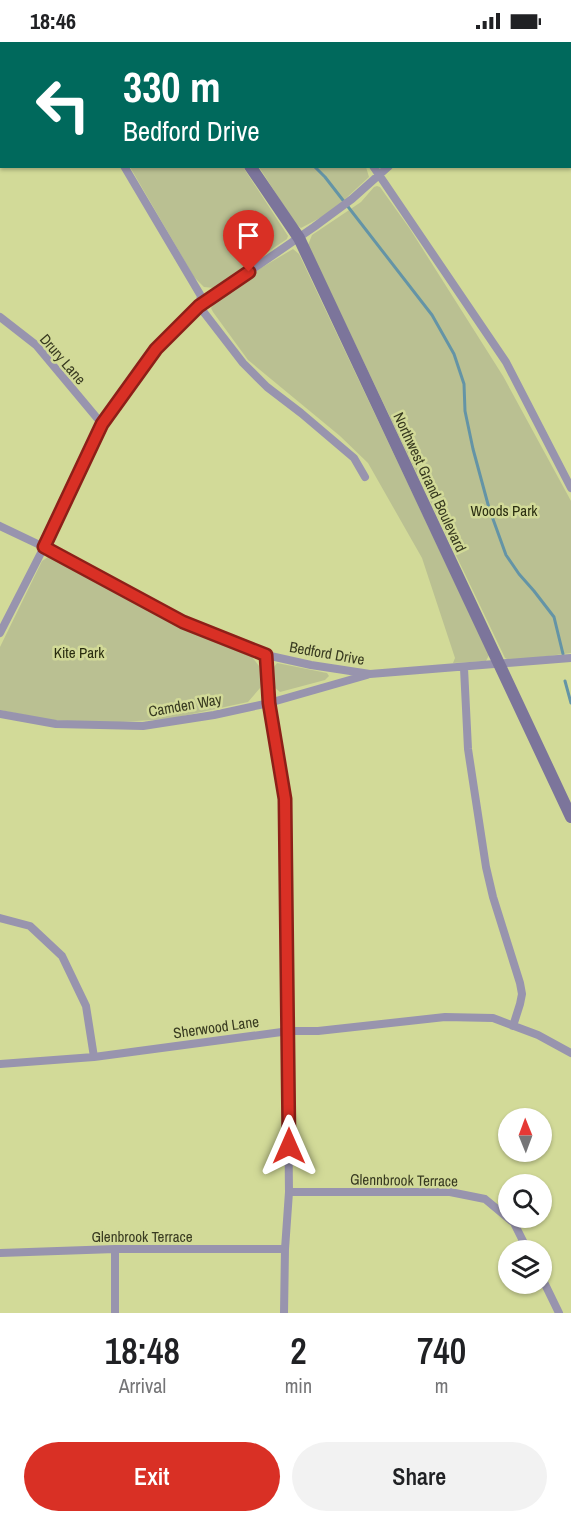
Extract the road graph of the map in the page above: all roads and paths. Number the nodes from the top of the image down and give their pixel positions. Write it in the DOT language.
graph roads {
  1 [pos="125,168"];
  2 [pos="251,168"];
  3 [pos="375,168"];
  4 [pos="387,168"];
  5 [pos="381,176"];
  6 [pos="298,238"];
  7 [pos="199,306"];
  8 [pos="0,316"];
  9 [pos="102,424"];
  10 [pos="365,477"];
  11 [pos="571,488"];
  12 [pos="0,526"];
  13 [pos="44,547"];
  14 [pos="0,633"];
  15 [pos="266,655"];
  16 [pos="570,658"];
  17 [pos="500,665"];
  18 [pos="464,668"];
  19 [pos="370,674"];
  20 [pos="269,703"];
  21 [pos="0,714"];
  22 [pos="571,817"];
  23 [pos="0,918"];
  24 [pos="513,1026"];
  25 [pos="289,1031"];
  26 [pos="571,1053"];
  27 [pos="94,1057"];
  28 [pos="0,1064"];
  29 [pos="289,1192"];
  30 [pos="522,1240"];
  31 [pos="115,1249"];
  32 [pos="285,1249"];
  33 [pos="0,1252"];
  34 [pos="550,1294"];
  35 [pos="115,1313"];
  36 [pos="284,1313"];
  37 [pos="559,1313"];
  1 -- 7 [label="street"];
  2 -- 6 [label="street, Northwest Grand Boulevard"];
  3 -- 5 [label="street"];
  4 -- 5 [label="street"];
  5 -- 6 [label="street"];
  5 -- 11 [label="street"];
  6 -- 7 [label="street"];
  6 -- 17 [label="street, Northwest Grand Boulevard"];
  7 -- 9 [label="street"];
  7 -- 10 [label="street"];
  8 -- 9 [label="street, Drury Lane"];
  9 -- 13 [label="street"];
  12 -- 13 [label="street, Bedford Drive"];
  13 -- 14 [label="street"];
  13 -- 15 [label="street, Bedford Drive"];
  15 -- 19 [label="street, Bedford Drive"];
  15 -- 20 [label="street"];
  16 -- 17 [label="street, Bedford Drive"];
  17 -- 18 [label="street, Bedford Drive"];
  17 -- 22 [label="street, Northwest Grand Boulevard"];
  18 -- 19 [label="street, Bedford Drive"];
  18 -- 24 [label="street"];
  19 -- 20 [label="street, Camden Way"];
  20 -- 21 [label="street, Camden Way"];
  20 -- 25 [label="street"];
  23 -- 27 [label="street"];
  24 -- 25 [label="street, Sherwood Lane"];
  24 -- 26 [label="street, Sherwood Lane"];
  25 -- 27 [label="street, Sherwood Lane"];
  25 -- 29 [label="street"];
  27 -- 28 [label="street, Sherwood Lane"];
  29 -- 30 [label="street, Glennbrook Terrace"];
  29 -- 32 [label="street"];
  31 -- 32 [label="street, Glenbrook Terrace"];
  31 -- 33 [label="street, Glenbrook Terrace"];
  31 -- 35 [label="street"];
  32 -- 36 [label="street"];
  34 -- 37 [label="street"];
}
